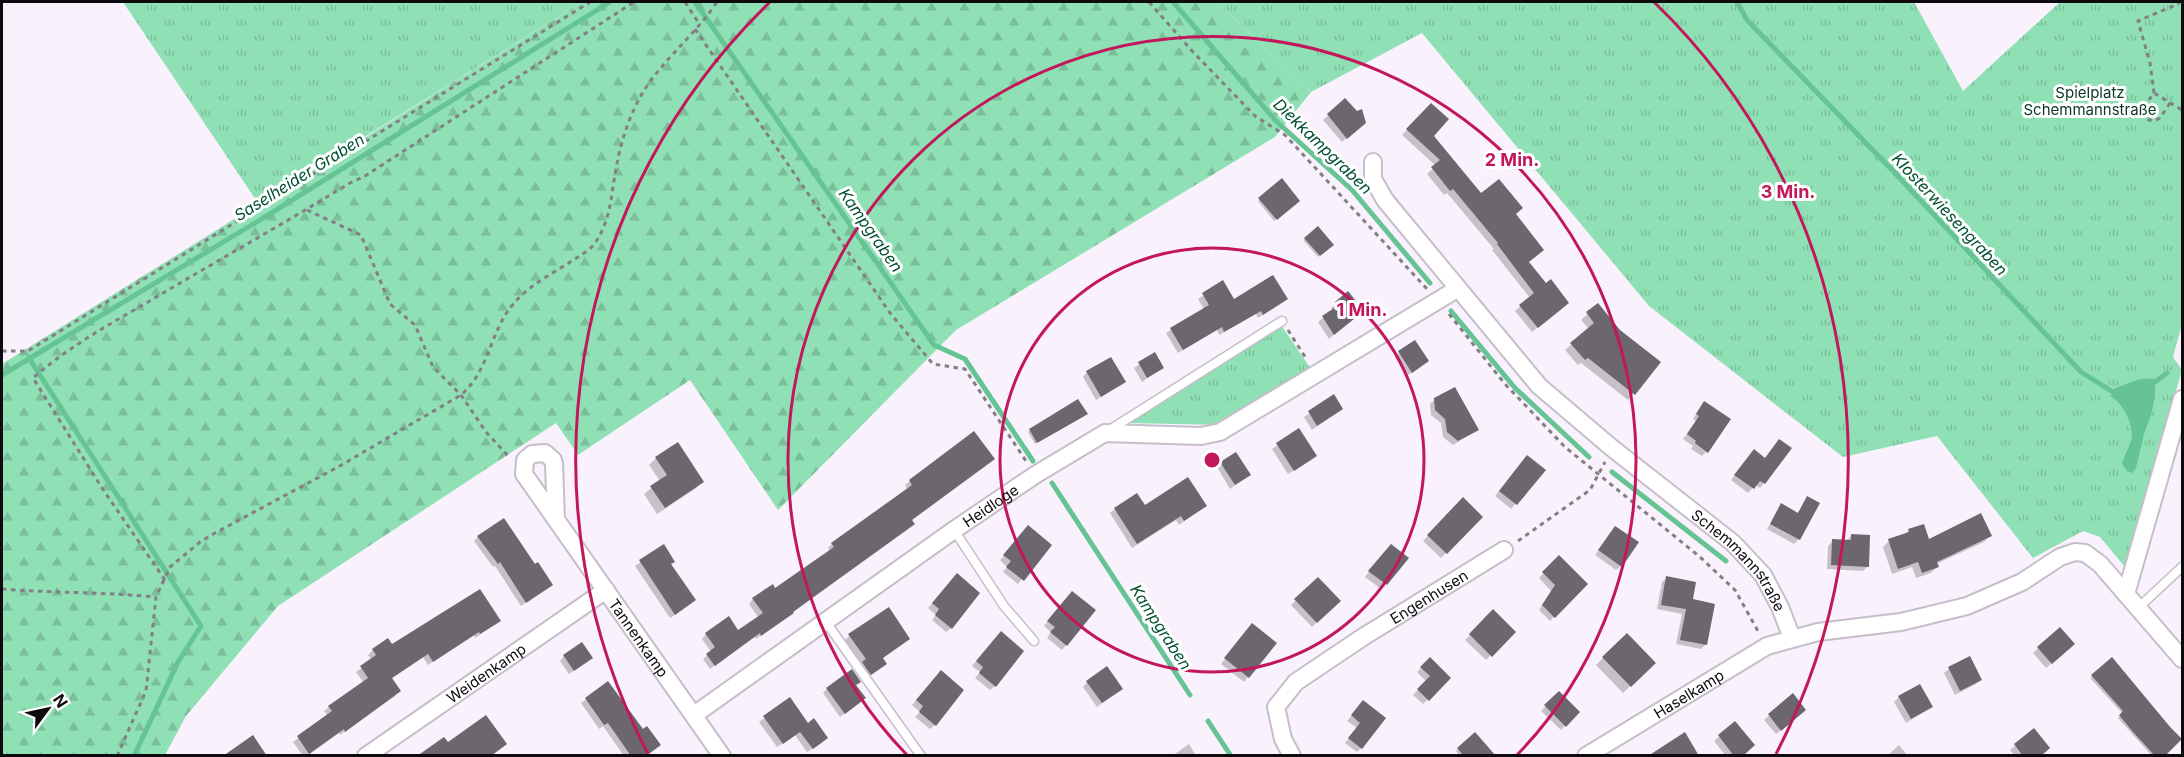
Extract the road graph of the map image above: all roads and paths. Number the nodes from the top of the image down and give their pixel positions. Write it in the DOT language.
graph roads {
  1 [pos="590,2"];
  2 [pos="634,2"];
  3 [pos="685,2"];
  4 [pos="717,2"];
  5 [pos="1149,2"];
  6 [pos="2179,2"];
  7 [pos="700,25"];
  8 [pos="695,29"];
  9 [pos="2154,93"];
  10 [pos="2170,103"];
  11 [pos="2182,110"];
  12 [pos="1373,162"];
  13 [pos="306,210"];
  14 [pos="1457,289"];
  15 [pos="1438,301"];
  16 [pos="1282,321"];
  17 [pos="2,351"];
  18 [pos="1316,374"];
  19 [pos="461,395"];
  20 [pos="2182,399"];
  21 [pos="1105,433"];
  22 [pos="1612,448"];
  23 [pos="525,460"];
  24 [pos="1599,474"];
  25 [pos="1035,475"];
  26 [pos="556,519"];
  27 [pos="954,530"];
  28 [pos="1504,550"];
  29 [pos="2182,567"];
  30 [pos="165,580"];
  31 [pos="2,589"];
  32 [pos="606,590"];
  33 [pos="2126,594"];
  34 [pos="156,597"];
  35 [pos="2138,608"];
  36 [pos="826,622"];
  37 [pos="1792,638"];
  38 [pos="1034,641"];
  39 [pos="1767,646"];
  40 [pos="2182,659"];
  41 [pos="694,715"];
  42 [pos="117,756"];
  43 [pos="366,756"];
  44 [pos="722,756"];
  45 [pos="921,756"];
  46 [pos="1292,756"];
  47 [pos="1586,756"];
  1 -- 17 [label="path"];
  2 -- 13 [label="path"];
  3 -- 7 [label="path"];
  4 -- 7 [label="path"];
  5 -- 15 [label="path"];
  6 -- 9 [label="path"];
  7 -- 8 [label="path"];
  8 -- 19 [label="path"];
  8 -- 25 [label="path"];
  9 -- 10 [label="path"];
  9 -- 10 [label="path"];
  10 -- 11 [label="path"];
  12 -- 14 [label="street, Schemmannstraße"];
  13 -- 19 [label="path"];
  13 -- 30 [label="path"];
  14 -- 15 [label="street"];
  14 -- 22 [label="street, Schemmannstraße"];
  15 -- 18 [label="street"];
  15 -- 24 [label="path"];
  16 -- 18 [label="path"];
  16 -- 21 [label="lane"];
  18 -- 21 [label="street"];
  19 -- 23 [label="path"];
  19 -- 30 [label="path"];
  20 -- 33 [label="street"];
  21 -- 25 [label="street, Heidloge"];
  22 -- 24 [label="path"];
  22 -- 37 [label="street, Schemmannstraße"];
  23 -- 26 [label="street, Tannenkamp"];
  23 -- 26 [label="street"];
  24 -- 28 [label="path"];
  24 -- 39 [label="path"];
  25 -- 27 [label="street, Heidloge"];
  26 -- 32 [label="street, Tannenkamp"];
  27 -- 36 [label="street, Heidloge"];
  27 -- 38 [label="lane"];
  28 -- 46 [label="street, Engenhusen"];
  29 -- 35 [label="lane"];
  30 -- 34 [label="path"];
  31 -- 34 [label="path"];
  32 -- 41 [label="street, Tannenkamp"];
  32 -- 43 [label="street, Weidenkamp"];
  33 -- 35 [label="street"];
  33 -- 37 [label="street"];
  34 -- 42 [label="path"];
  35 -- 40 [label="street"];
  36 -- 41 [label="street, Heidloge"];
  36 -- 45 [label="lane"];
  37 -- 39 [label="street, Haselkamp"];
  39 -- 47 [label="street, Haselkamp"];
  41 -- 44 [label="street, Tannenkamp"];
}
